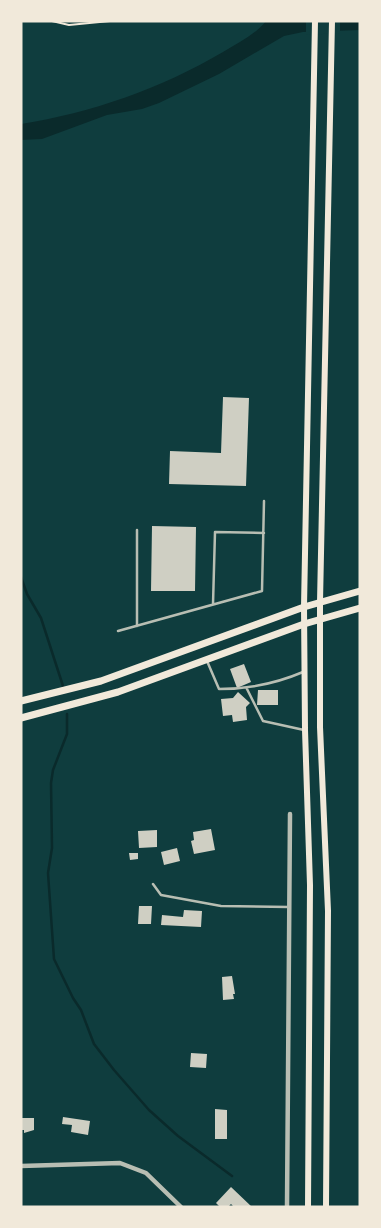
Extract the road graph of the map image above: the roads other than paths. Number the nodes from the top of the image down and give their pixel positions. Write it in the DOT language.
graph roads {
  1 [pos="315,21"];
  2 [pos="332,21"];
  3 [pos="264,501"];
  4 [pos="137,530"];
  5 [pos="264,533"];
  6 [pos="360,591"];
  7 [pos="320,602"];
  8 [pos="213,604"];
  9 [pos="304,607"];
  10 [pos="360,608"];
  11 [pos="320,619"];
  12 [pos="304,624"];
  13 [pos="137,626"];
  14 [pos="118,631"];
  15 [pos="206,660"];
  16 [pos="304,671"];
  17 [pos="247,689"];
  18 [pos="21,701"];
  19 [pos="21,718"];
  20 [pos="305,730"];
  21 [pos="290,814"];
  22 [pos="153,884"];
  23 [pos="289,907"];
  24 [pos="21,1166"];
  25 [pos="181,1207"];
  26 [pos="287,1207"];
  27 [pos="308,1207"];
  28 [pos="326,1207"];
  1 -- 9 [label="main road"];
  2 -- 7 [label="main road"];
  3 -- 5 [label="lane"];
  4 -- 13 [label="lane"];
  5 -- 8 [label="lane"];
  5 -- 8 [label="lane"];
  6 -- 7 [label="main road"];
  7 -- 9 [label="main road"];
  7 -- 11 [label="main road"];
  8 -- 13 [label="lane"];
  9 -- 12 [label="main road"];
  9 -- 18 [label="main road"];
  10 -- 11 [label="main road"];
  11 -- 12 [label="main road"];
  11 -- 28 [label="main road"];
  12 -- 15 [label="main road"];
  12 -- 16 [label="main road"];
  13 -- 14 [label="lane"];
  15 -- 17 [label="lane"];
  15 -- 19 [label="main road"];
  16 -- 17 [label="lane"];
  16 -- 20 [label="main road"];
  17 -- 20 [label="lane"];
  20 -- 27 [label="main road"];
  21 -- 23 [label="street"];
  22 -- 23 [label="lane"];
  23 -- 26 [label="street"];
  24 -- 25 [label="street"];
}
